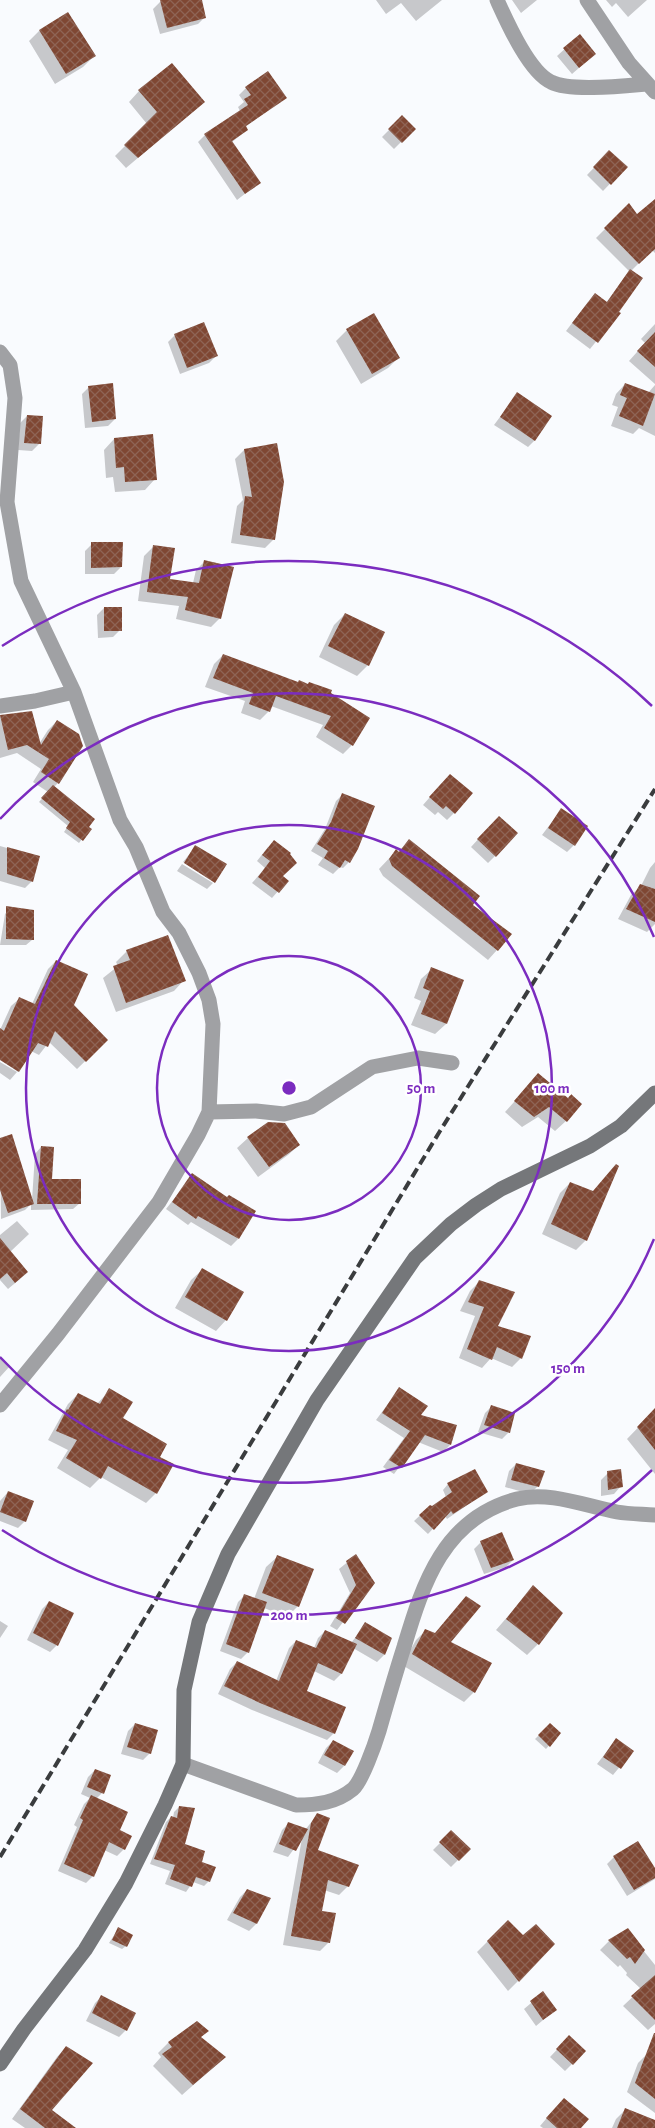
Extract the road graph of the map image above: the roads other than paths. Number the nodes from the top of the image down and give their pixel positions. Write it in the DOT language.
graph roads {
  1 [pos="497,0"];
  2 [pos="587,0"];
  3 [pos="651,88"];
  4 [pos="0,352"];
  5 [pos="4,502"];
  6 [pos="74,692"];
  7 [pos="0,706"];
  8 [pos="452,1062"];
  9 [pos="655,1093"];
  10 [pos="210,1112"];
  11 [pos="0,1405"];
  12 [pos="655,1515"];
  13 [pos="183,1764"];
  14 [pos="0,2064"];
  1 -- 3 [label="street"];
  2 -- 3 [label="street"];
  4 -- 5 [label="street"];
  5 -- 6 [label="street"];
  6 -- 7 [label="street"];
  6 -- 10 [label="street"];
  8 -- 10 [label="street"];
  9 -- 13 [label="street"];
  10 -- 11 [label="street"];
  12 -- 13 [label="street"];
  13 -- 14 [label="street"];
}
